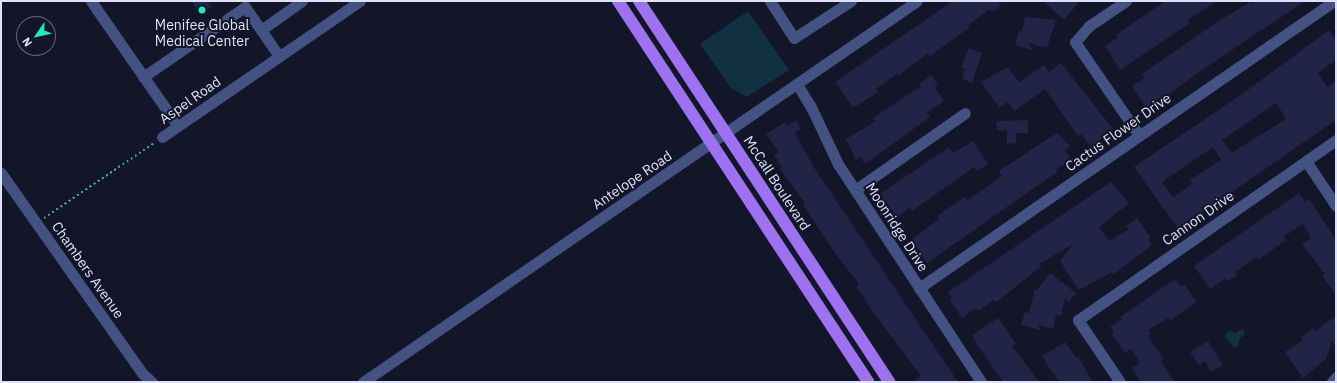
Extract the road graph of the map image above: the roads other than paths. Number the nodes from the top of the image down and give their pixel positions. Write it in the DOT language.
graph roads {
  1 [pos="91,1"];
  2 [pos="302,1"];
  3 [pos="360,1"];
  4 [pos="618,1"];
  5 [pos="639,1"];
  6 [pos="770,1"];
  7 [pos="851,1"];
  8 [pos="917,1"];
  9 [pos="1126,1"];
  10 [pos="1334,1"];
  11 [pos="243,4"];
  12 [pos="261,30"];
  13 [pos="279,56"];
  14 [pos="143,77"];
  15 [pos="796,84"];
  16 [pos="965,113"];
  17 [pos="178,126"];
  18 [pos="726,133"];
  19 [pos="1139,135"];
  20 [pos="162,137"];
  21 [pos="1336,140"];
  22 [pos="711,143"];
  23 [pos="1306,161"];
  24 [pos="1,173"];
  25 [pos="855,190"];
  26 [pos="1336,206"];
  27 [pos="919,288"];
  28 [pos="1336,377"];
  29 [pos="152,382"];
  30 [pos="364,382"];
  31 [pos="868,382"];
  32 [pos="889,382"];
  33 [pos="981,382"];
  34 [pos="1120,382"];
  35 [pos="1332,382"];
  1 -- 14 [label="street"];
  2 -- 12 [label="street"];
  3 -- 13 [label="street, Aspel Road"];
  4 -- 22 [label="main road"];
  5 -- 18 [label="main road, McCall Boulevard"];
  6 -- 7 [label="street"];
  8 -- 15 [label="street, Antelope Road"];
  9 -- 19 [label="street"];
  10 -- 19 [label="street, Cactus Flower Drive"];
  11 -- 12 [label="street"];
  11 -- 14 [label="street"];
  12 -- 13 [label="street"];
  13 -- 17 [label="street, Aspel Road"];
  14 -- 17 [label="street"];
  15 -- 18 [label="street, Antelope Road"];
  15 -- 25 [label="street, Moonridge Drive"];
  16 -- 25 [label="street"];
  17 -- 20 [label="street, Aspel Road"];
  18 -- 22 [label="street, Antelope Road"];
  18 -- 32 [label="main road, McCall Boulevard"];
  19 -- 27 [label="street, Cactus Flower Drive"];
  21 -- 23 [label="street, Cannon Drive"];
  22 -- 30 [label="street, Antelope Road"];
  22 -- 31 [label="main road"];
  23 -- 26 [label="street"];
  23 -- 34 [label="street, Cannon Drive"];
  24 -- 29 [label="street, Chambers Avenue"];
  25 -- 27 [label="street, Moonridge Drive"];
  27 -- 33 [label="street, Moonridge Drive"];
  28 -- 35 [label="street"];
}
